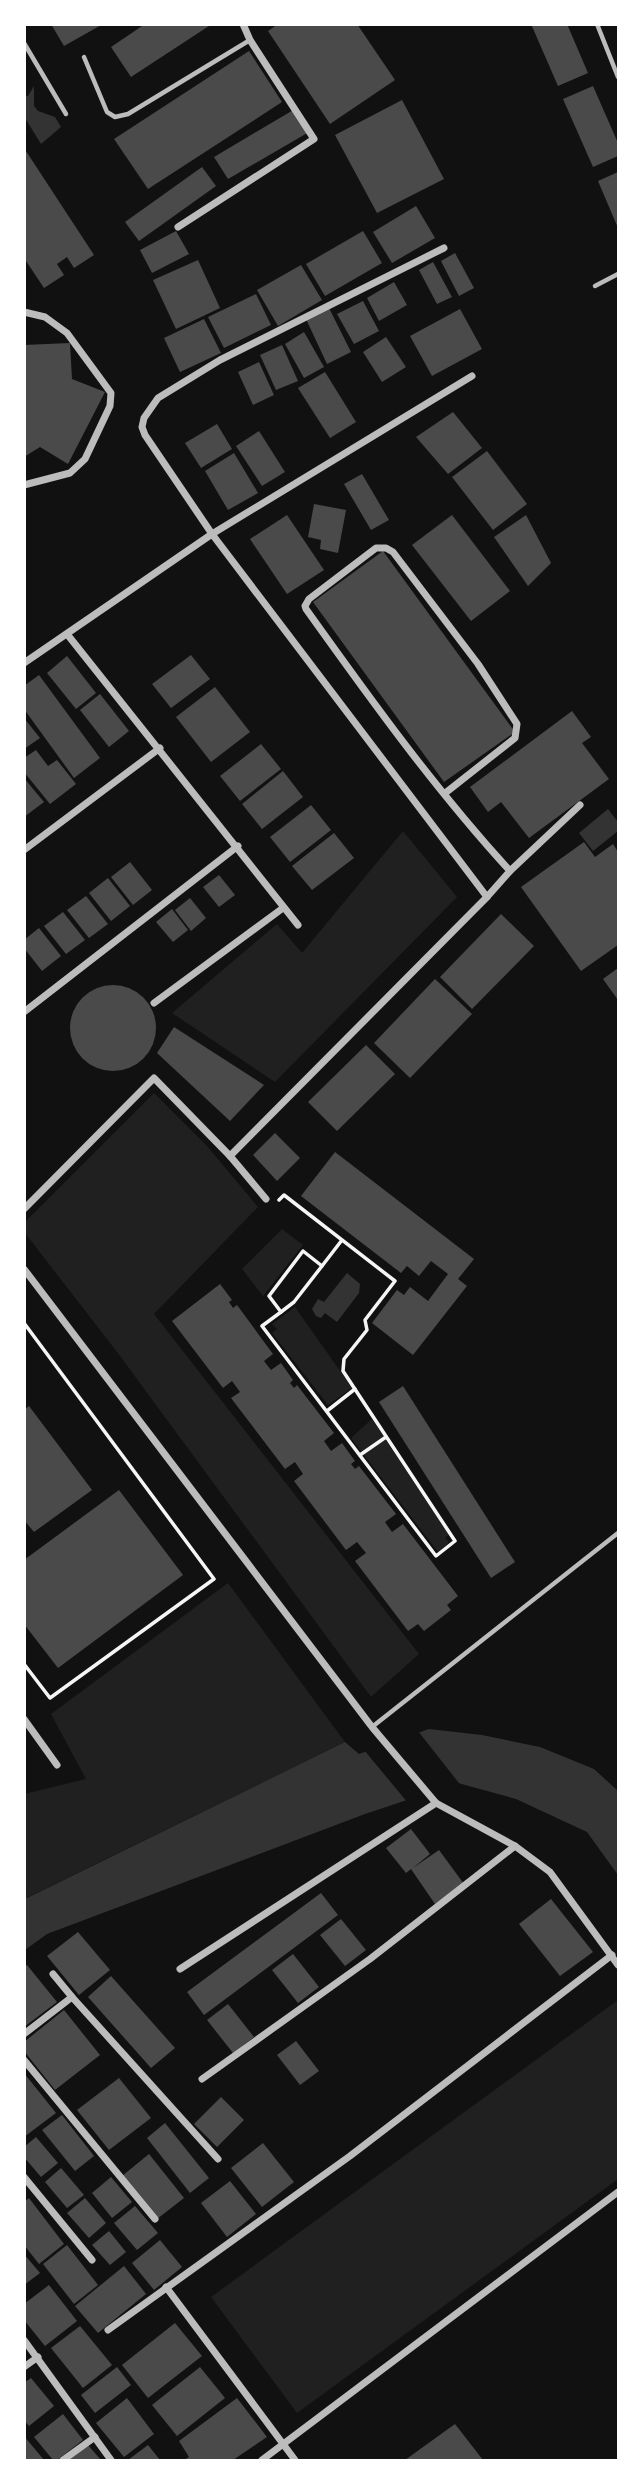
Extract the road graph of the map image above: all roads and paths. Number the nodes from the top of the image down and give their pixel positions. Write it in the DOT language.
graph roads {
  1 [pos="243,24"];
  2 [pos="597,24"];
  3 [pos="250,40"];
  4 [pos="24,43"];
  5 [pos="84,57"];
  6 [pos="618,77"];
  7 [pos="65,114"];
  8 [pos="178,227"];
  9 [pos="444,248"];
  10 [pos="618,274"];
  11 [pos="595,286"];
  12 [pos="24,312"];
  13 [pos="472,376"];
  14 [pos="24,485"];
  15 [pos="212,534"];
  16 [pos="67,634"];
  17 [pos="24,663"];
  18 [pos="160,748"];
  19 [pos="444,794"];
  20 [pos="580,804"];
  21 [pos="238,846"];
  22 [pos="24,850"];
  23 [pos="510,871"];
  24 [pos="487,897"];
  25 [pos="284,908"];
  26 [pos="298,925"];
  27 [pos="153,1003"];
  28 [pos="24,1012"];
  29 [pos="230,1156"];
  30 [pos="266,1199"];
  31 [pos="272,1206"];
  32 [pos="24,1209"];
  33 [pos="342,1240"];
  34 [pos="323,1266"];
  35 [pos="24,1269"];
  36 [pos="281,1312"];
  37 [pos="24,1324"];
  38 [pos="355,1389"];
  39 [pos="327,1410"];
  40 [pos="386,1437"];
  41 [pos="360,1455"];
  42 [pos="618,1533"];
  43 [pos="24,1664"];
  44 [pos="24,1719"];
  45 [pos="372,1727"];
  46 [pos="57,1765"];
  47 [pos="433,1801"];
  48 [pos="515,1846"];
  49 [pos="612,1955"];
  50 [pos="618,1965"];
  51 [pos="180,1969"];
  52 [pos="53,1974"];
  53 [pos="72,1997"];
  54 [pos="24,2034"];
  55 [pos="24,2060"];
  56 [pos="202,2079"];
  57 [pos="218,2159"];
  58 [pos="24,2177"];
  59 [pos="618,2192"];
  60 [pos="155,2219"];
  61 [pos="92,2260"];
  62 [pos="166,2287"];
  63 [pos="108,2330"];
  64 [pos="24,2340"];
  65 [pos="38,2357"];
  66 [pos="24,2367"];
  67 [pos="95,2437"];
  68 [pos="283,2444"];
  69 [pos="62,2460"];
  70 [pos="111,2460"];
  71 [pos="262,2460"];
  72 [pos="295,2460"];
  1 -- 3 [label="street"];
  2 -- 6 [label="lane"];
  3 -- 5 [label="lane"];
  3 -- 8 [label="street"];
  4 -- 7 [label="lane"];
  9 -- 15 [label="street"];
  10 -- 11 [label="lane"];
  12 -- 14 [label="street"];
  13 -- 15 [label="street"];
  15 -- 16 [label="street"];
  15 -- 24 [label="street"];
  16 -- 17 [label="street"];
  16 -- 18 [label="street"];
  18 -- 21 [label="street"];
  18 -- 22 [label="street"];
  19 -- 19 [label="street"];
  19 -- 23 [label="street"];
  20 -- 23 [label="street"];
  21 -- 25 [label="street"];
  21 -- 28 [label="street"];
  23 -- 24 [label="street"];
  24 -- 29 [label="street"];
  25 -- 26 [label="street"];
  25 -- 27 [label="street"];
  29 -- 30 [label="street"];
  29 -- 32 [label="street"];
  31 -- 33 [label="path"];
  33 -- 34 [label="path"];
  33 -- 38 [label="path"];
  34 -- 36 [label="path"];
  34 -- 36 [label="path"];
  35 -- 45 [label="street"];
  36 -- 39 [label="path"];
  37 -- 43 [label="path"];
  38 -- 39 [label="path"];
  38 -- 40 [label="path"];
  39 -- 41 [label="path"];
  40 -- 41 [label="path"];
  40 -- 41 [label="path"];
  42 -- 45 [label="lane"];
  44 -- 46 [label="street"];
  45 -- 47 [label="street"];
  47 -- 48 [label="street"];
  47 -- 51 [label="street"];
  48 -- 49 [label="street"];
  48 -- 56 [label="street"];
  49 -- 50 [label="street"];
  49 -- 62 [label="street"];
  52 -- 53 [label="street"];
  53 -- 54 [label="street"];
  53 -- 57 [label="street"];
  55 -- 60 [label="street"];
  58 -- 61 [label="street"];
  59 -- 68 [label="street"];
  62 -- 63 [label="street"];
  62 -- 68 [label="street"];
  64 -- 65 [label="street"];
  65 -- 66 [label="street"];
  65 -- 67 [label="street"];
  67 -- 69 [label="street"];
  67 -- 70 [label="street"];
  68 -- 71 [label="street"];
  68 -- 72 [label="street"];
}
